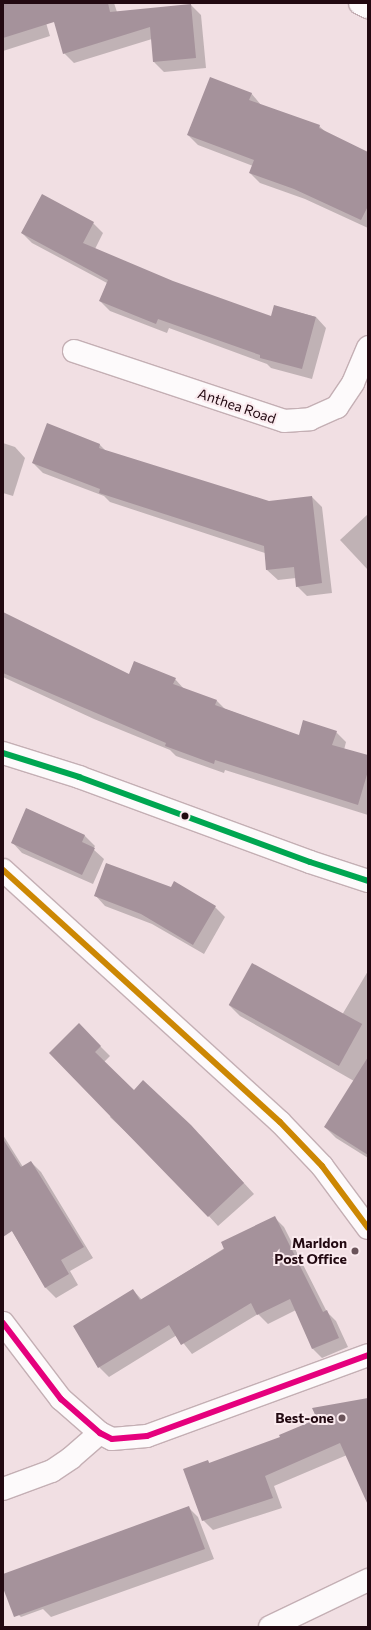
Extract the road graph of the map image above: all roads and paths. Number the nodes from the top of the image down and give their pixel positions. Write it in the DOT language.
graph roads {
  1 [pos="360,3"];
  2 [pos="368,7"];
  3 [pos="368,347"];
  4 [pos="74,351"];
  5 [pos="3,754"];
  6 [pos="3,870"];
  7 [pos="368,881"];
  8 [pos="368,1228"];
  9 [pos="3,1323"];
  10 [pos="368,1355"];
  11 [pos="100,1433"];
  12 [pos="3,1489"];
  13 [pos="368,1580"];
  14 [pos="270,1627"];
  1 -- 2 [label="street"];
  3 -- 4 [label="street, Anthea Road"];
  5 -- 7 [label="street"];
  6 -- 8 [label="street"];
  9 -- 11 [label="street"];
  10 -- 11 [label="street"];
  11 -- 12 [label="street"];
  13 -- 14 [label="street"];
}
